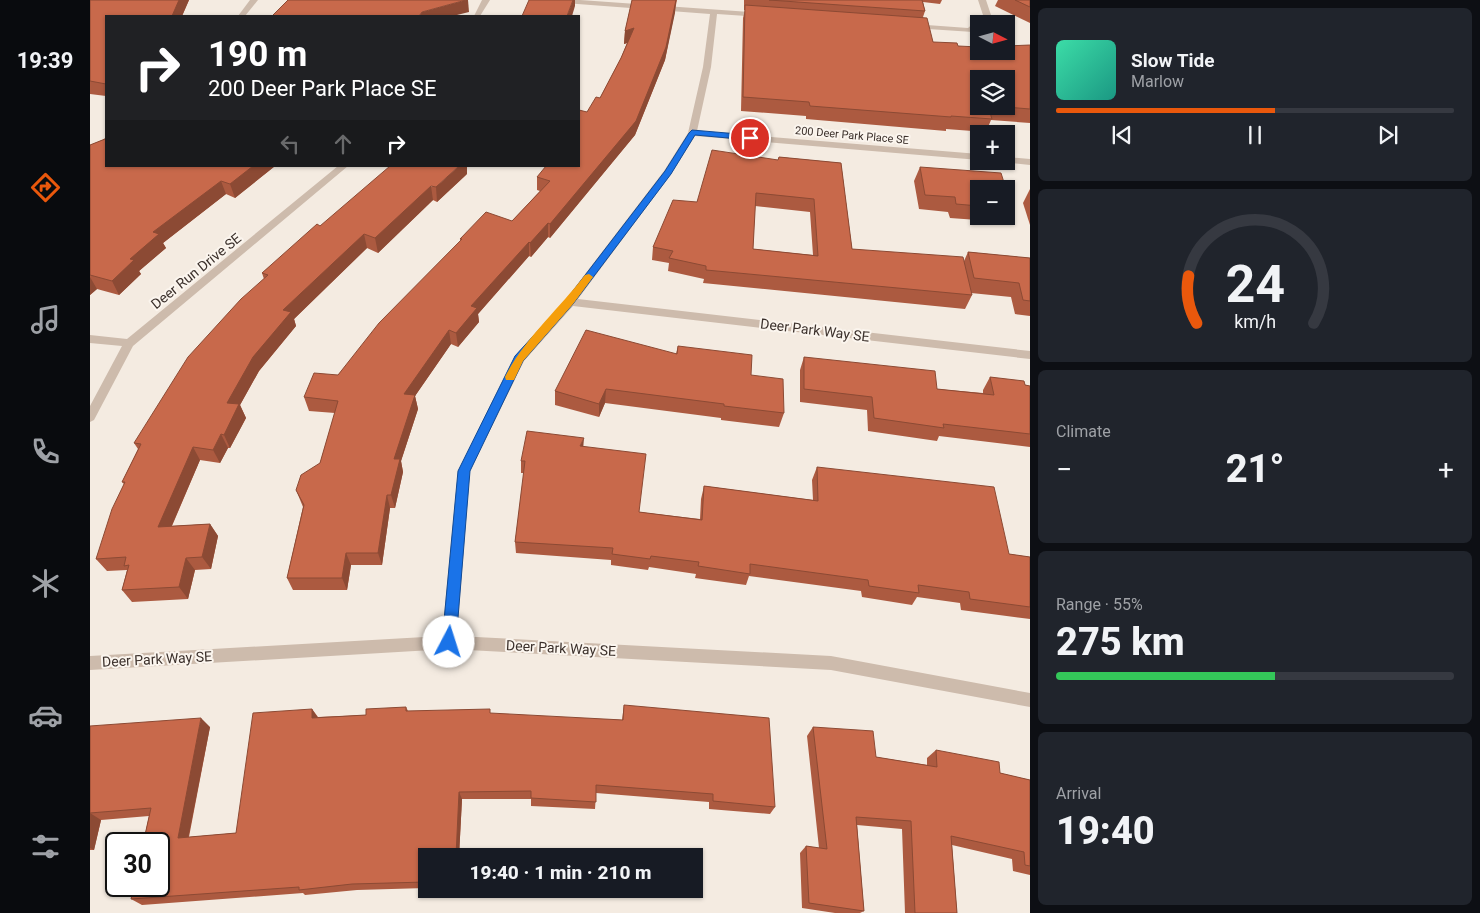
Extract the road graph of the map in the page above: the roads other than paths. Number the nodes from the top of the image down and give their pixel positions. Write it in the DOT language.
graph roads {
  1 [pos="254,0"];
  2 [pos="486,0"];
  3 [pos="551,0"];
  4 [pos="982,0"];
  5 [pos="714,12"];
  6 [pos="242,15"];
  7 [pos="477,15"];
  8 [pos="773,16"];
  9 [pos="901,25"];
  10 [pos="692,133"];
  11 [pos="970,157"];
  12 [pos="1015,161"];
  13 [pos="1030,162"];
  14 [pos="343,167"];
  15 [pos="570,302"];
  16 [pos="90,339"];
  17 [pos="130,344"];
  18 [pos="1030,355"];
  19 [pos="90,417"];
  20 [pos="449,642"];
  21 [pos="90,663"];
  22 [pos="1030,700"];
  1 -- 6 [label="street"];
  2 -- 7 [label="street"];
  3 -- 5 [label="street"];
  4 -- 9 [label="street"];
  5 -- 8 [label="street"];
  5 -- 10 [label="street"];
  10 -- 11 [label="street, 200 Deer Park Place SE"];
  10 -- 15 [label="street"];
  12 -- 13 [label="street"];
  14 -- 17 [label="street, Deer Run Drive SE"];
  15 -- 18 [label="street, Deer Park Way SE"];
  15 -- 20 [label="street"];
  16 -- 17 [label="street"];
  17 -- 19 [label="street, Deer Run Drive SE"];
  20 -- 21 [label="street, Deer Park Way SE"];
  20 -- 22 [label="street, Deer Park Way SE"];
}
